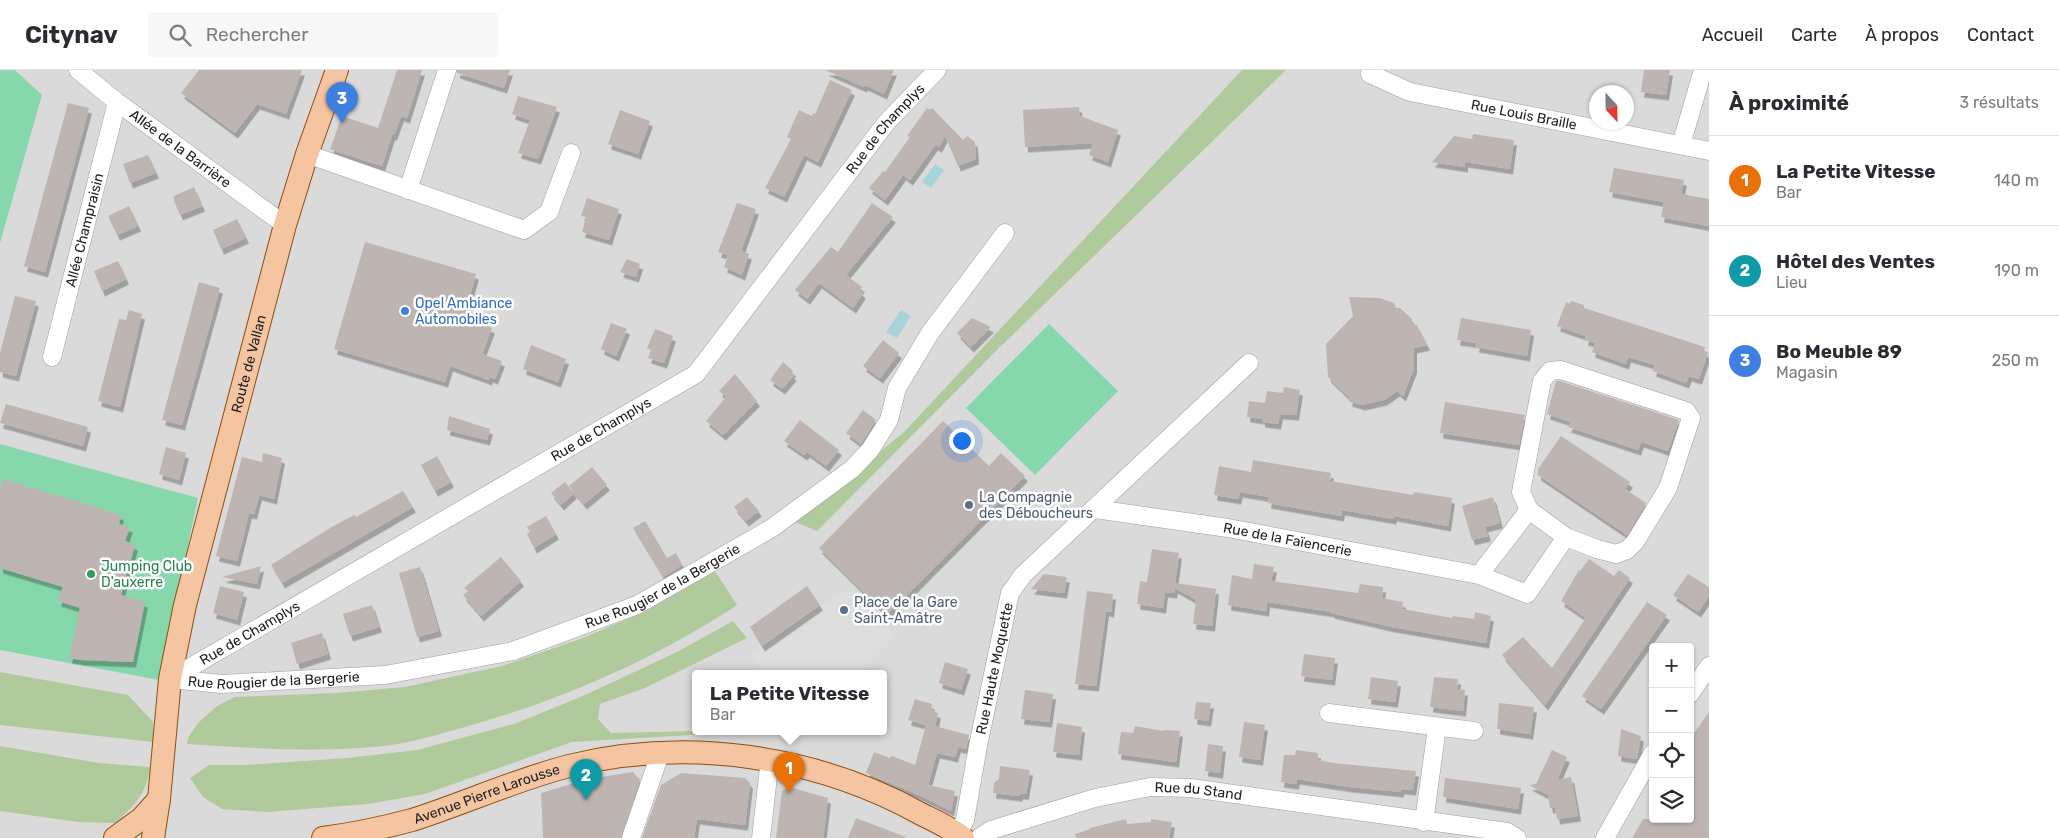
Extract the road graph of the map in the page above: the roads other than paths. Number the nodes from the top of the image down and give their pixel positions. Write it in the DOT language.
graph roads {
  1 [pos="78,70"];
  2 [pos="337,70"];
  3 [pos="447,70"];
  4 [pos="937,70"];
  5 [pos="1703,70"];
  6 [pos="1370,74"];
  7 [pos="117,102"];
  8 [pos="1681,145"];
  9 [pos="1709,151"];
  10 [pos="571,152"];
  11 [pos="307,154"];
  12 [pos="408,190"];
  13 [pos="285,225"];
  14 [pos="1005,232"];
  15 [pos="52,357"];
  16 [pos="1249,363"];
  17 [pos="1095,509"];
  18 [pos="1529,510"];
  19 [pos="1566,537"];
  20 [pos="1479,574"];
  21 [pos="1709,666"];
  22 [pos="171,670"];
  23 [pos="1694,688"];
  24 [pos="1329,713"];
  25 [pos="1437,727"];
  26 [pos="1474,731"];
  27 [pos="660,754"];
  28 [pos="770,759"];
  29 [pos="1649,760"];
  30 [pos="159,799"];
  31 [pos="1424,822"];
  32 [pos="967,837"];
  33 [pos="115,838"];
  34 [pos="153,838"];
  35 [pos="323,838"];
  36 [pos="631,838"];
  37 [pos="760,838"];
  38 [pos="1517,838"];
  39 [pos="1605,838"];
  1 -- 7 [label="street, Allée de la Barrière"];
  2 -- 11 [label="main road, Route de Vallan"];
  3 -- 12 [label="street"];
  4 -- 22 [label="street, Rue de Champlys"];
  5 -- 8 [label="street"];
  6 -- 8 [label="street, Rue Louis Braille"];
  7 -- 13 [label="street, Allée de la Barrière"];
  7 -- 15 [label="street, Allée Champraisin"];
  8 -- 9 [label="street, Rue Louis Braille"];
  10 -- 12 [label="street"];
  11 -- 12 [label="street"];
  11 -- 13 [label="main road, Route de Vallan"];
  13 -- 22 [label="main road, Route de Vallan"];
  14 -- 22 [label="street, Rue Rougier de la Bergerie"];
  16 -- 17 [label="street, Rue Haute Moquette"];
  17 -- 20 [label="street, Rue de la Faïencerie"];
  17 -- 32 [label="street, Rue Haute Moquette"];
  18 -- 19 [label="street"];
  18 -- 19 [label="street"];
  18 -- 20 [label="street"];
  19 -- 20 [label="street, Rue de la Faïencerie"];
  21 -- 23 [label="street"];
  22 -- 30 [label="main road, Route de Vallan"];
  24 -- 25 [label="street"];
  25 -- 26 [label="street"];
  25 -- 31 [label="street"];
  27 -- 28 [label="main road, Avenue Pierre Larousse"];
  27 -- 35 [label="main road, Avenue Pierre Larousse"];
  27 -- 36 [label="street"];
  28 -- 32 [label="main road, Avenue Pierre Larousse"];
  28 -- 37 [label="street"];
  29 -- 39 [label="street"];
  30 -- 33 [label="main road"];
  30 -- 34 [label="main road, Route de Vallan"];
  31 -- 32 [label="street, Rue du Stand"];
  31 -- 38 [label="street, Rue du Stand"];
}
